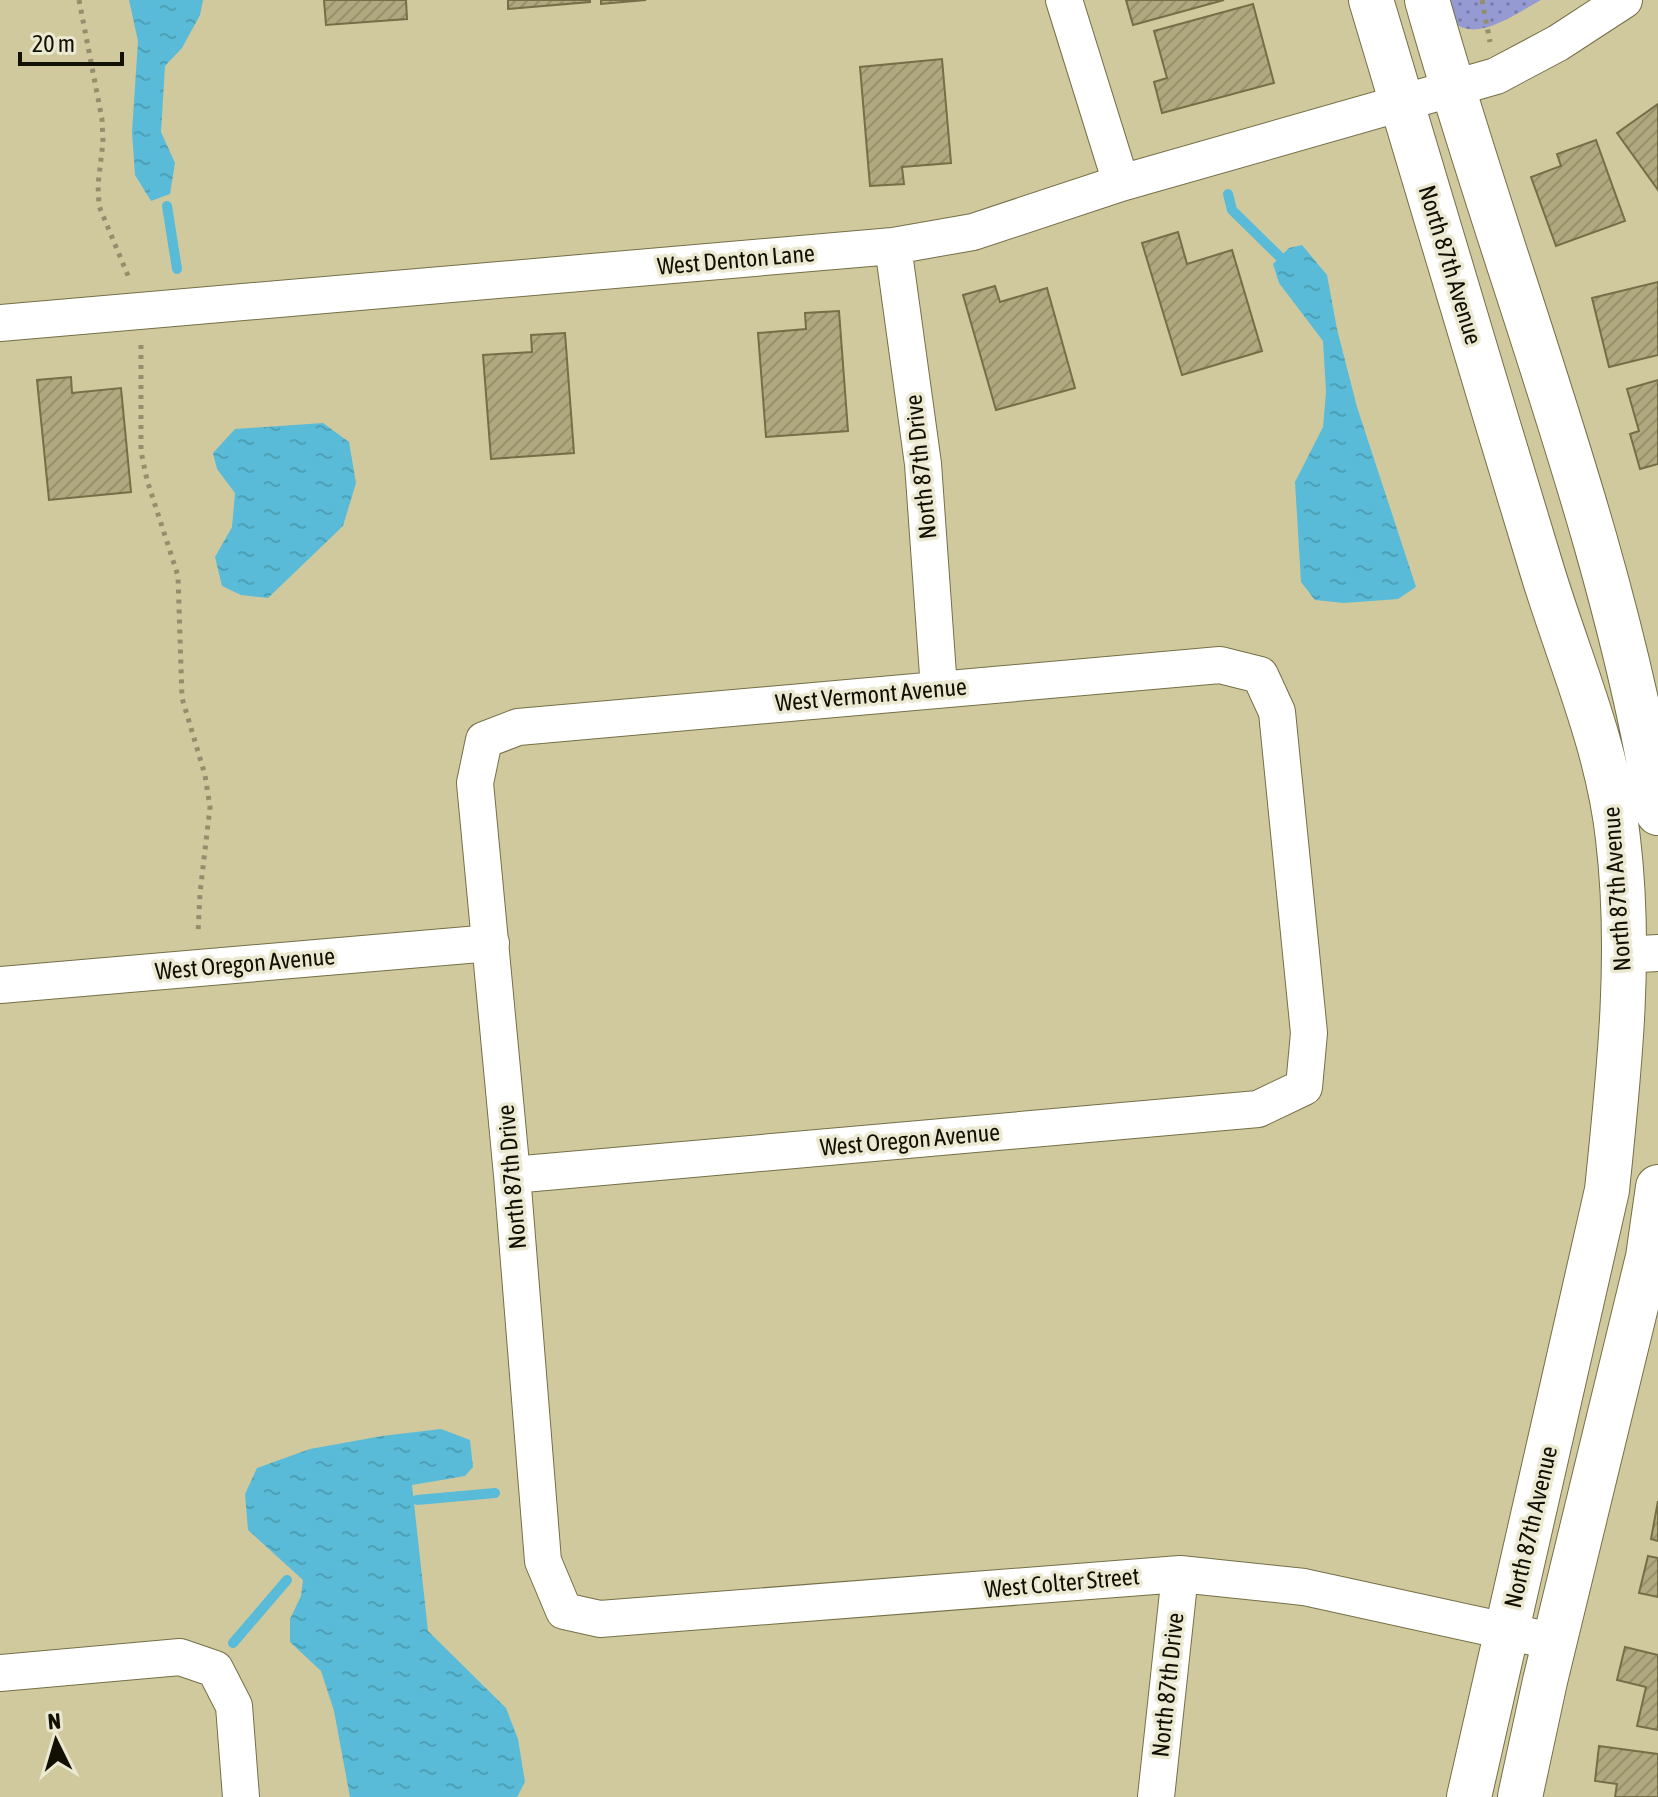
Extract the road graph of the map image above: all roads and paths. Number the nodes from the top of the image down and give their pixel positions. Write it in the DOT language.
graph roads {
  1 [pos="79,0"];
  2 [pos="1064,0"];
  3 [pos="1371,0"];
  4 [pos="1427,0"];
  5 [pos="1624,0"];
  6 [pos="1452,89"];
  7 [pos="1401,104"];
  8 [pos="1121,183"];
  9 [pos="893,246"];
  10 [pos="130,284"];
  11 [pos="0,323"];
  12 [pos="141,340"];
  13 [pos="939,689"];
  14 [pos="484,740"];
  15 [pos="1658,813"];
  16 [pos="199,941"];
  17 [pos="491,943"];
  18 [pos="1641,954"];
  19 [pos="0,985"];
  20 [pos="1304,1087"];
  21 [pos="512,1175"];
  22 [pos="1658,1187"];
  23 [pos="1180,1574"];
  24 [pos="564,1611"];
  25 [pos="1508,1632"];
  26 [pos="1556,1642"];
  27 [pos="0,1673"];
  28 [pos="241,1797"];
  29 [pos="1156,1797"];
  30 [pos="1469,1797"];
  31 [pos="1520,1797"];
  1 -- 10 [label="path"];
  2 -- 8 [label="street"];
  3 -- 7 [label="street, North 87th Avenue"];
  4 -- 6 [label="street, North 87th Avenue"];
  5 -- 6 [label="street, West Denton Lane"];
  6 -- 7 [label="street, West Denton Lane"];
  6 -- 15 [label="street, North 87th Avenue"];
  7 -- 8 [label="street, West Denton Lane"];
  7 -- 18 [label="street, North 87th Avenue"];
  8 -- 9 [label="street, West Denton Lane"];
  9 -- 11 [label="street, West Denton Lane"];
  9 -- 13 [label="street, North 87th Drive"];
  12 -- 16 [label="path"];
  13 -- 14 [label="street, West Vermont Avenue"];
  13 -- 20 [label="street, West Vermont Avenue"];
  14 -- 17 [label="street, North 87th Drive"];
  17 -- 19 [label="street, West Oregon Avenue"];
  17 -- 21 [label="street, North 87th Drive"];
  18 -- 25 [label="street, North 87th Avenue"];
  20 -- 21 [label="street, West Oregon Avenue"];
  21 -- 24 [label="street, North 87th Drive"];
  22 -- 26 [label="street"];
  23 -- 24 [label="street, West Colter Street"];
  23 -- 25 [label="street, West Colter Street"];
  23 -- 29 [label="street, North 87th Drive"];
  25 -- 26 [label="street, West Colter Street"];
  25 -- 30 [label="street, North 87th Avenue"];
  26 -- 31 [label="street"];
  27 -- 28 [label="street"];
}
